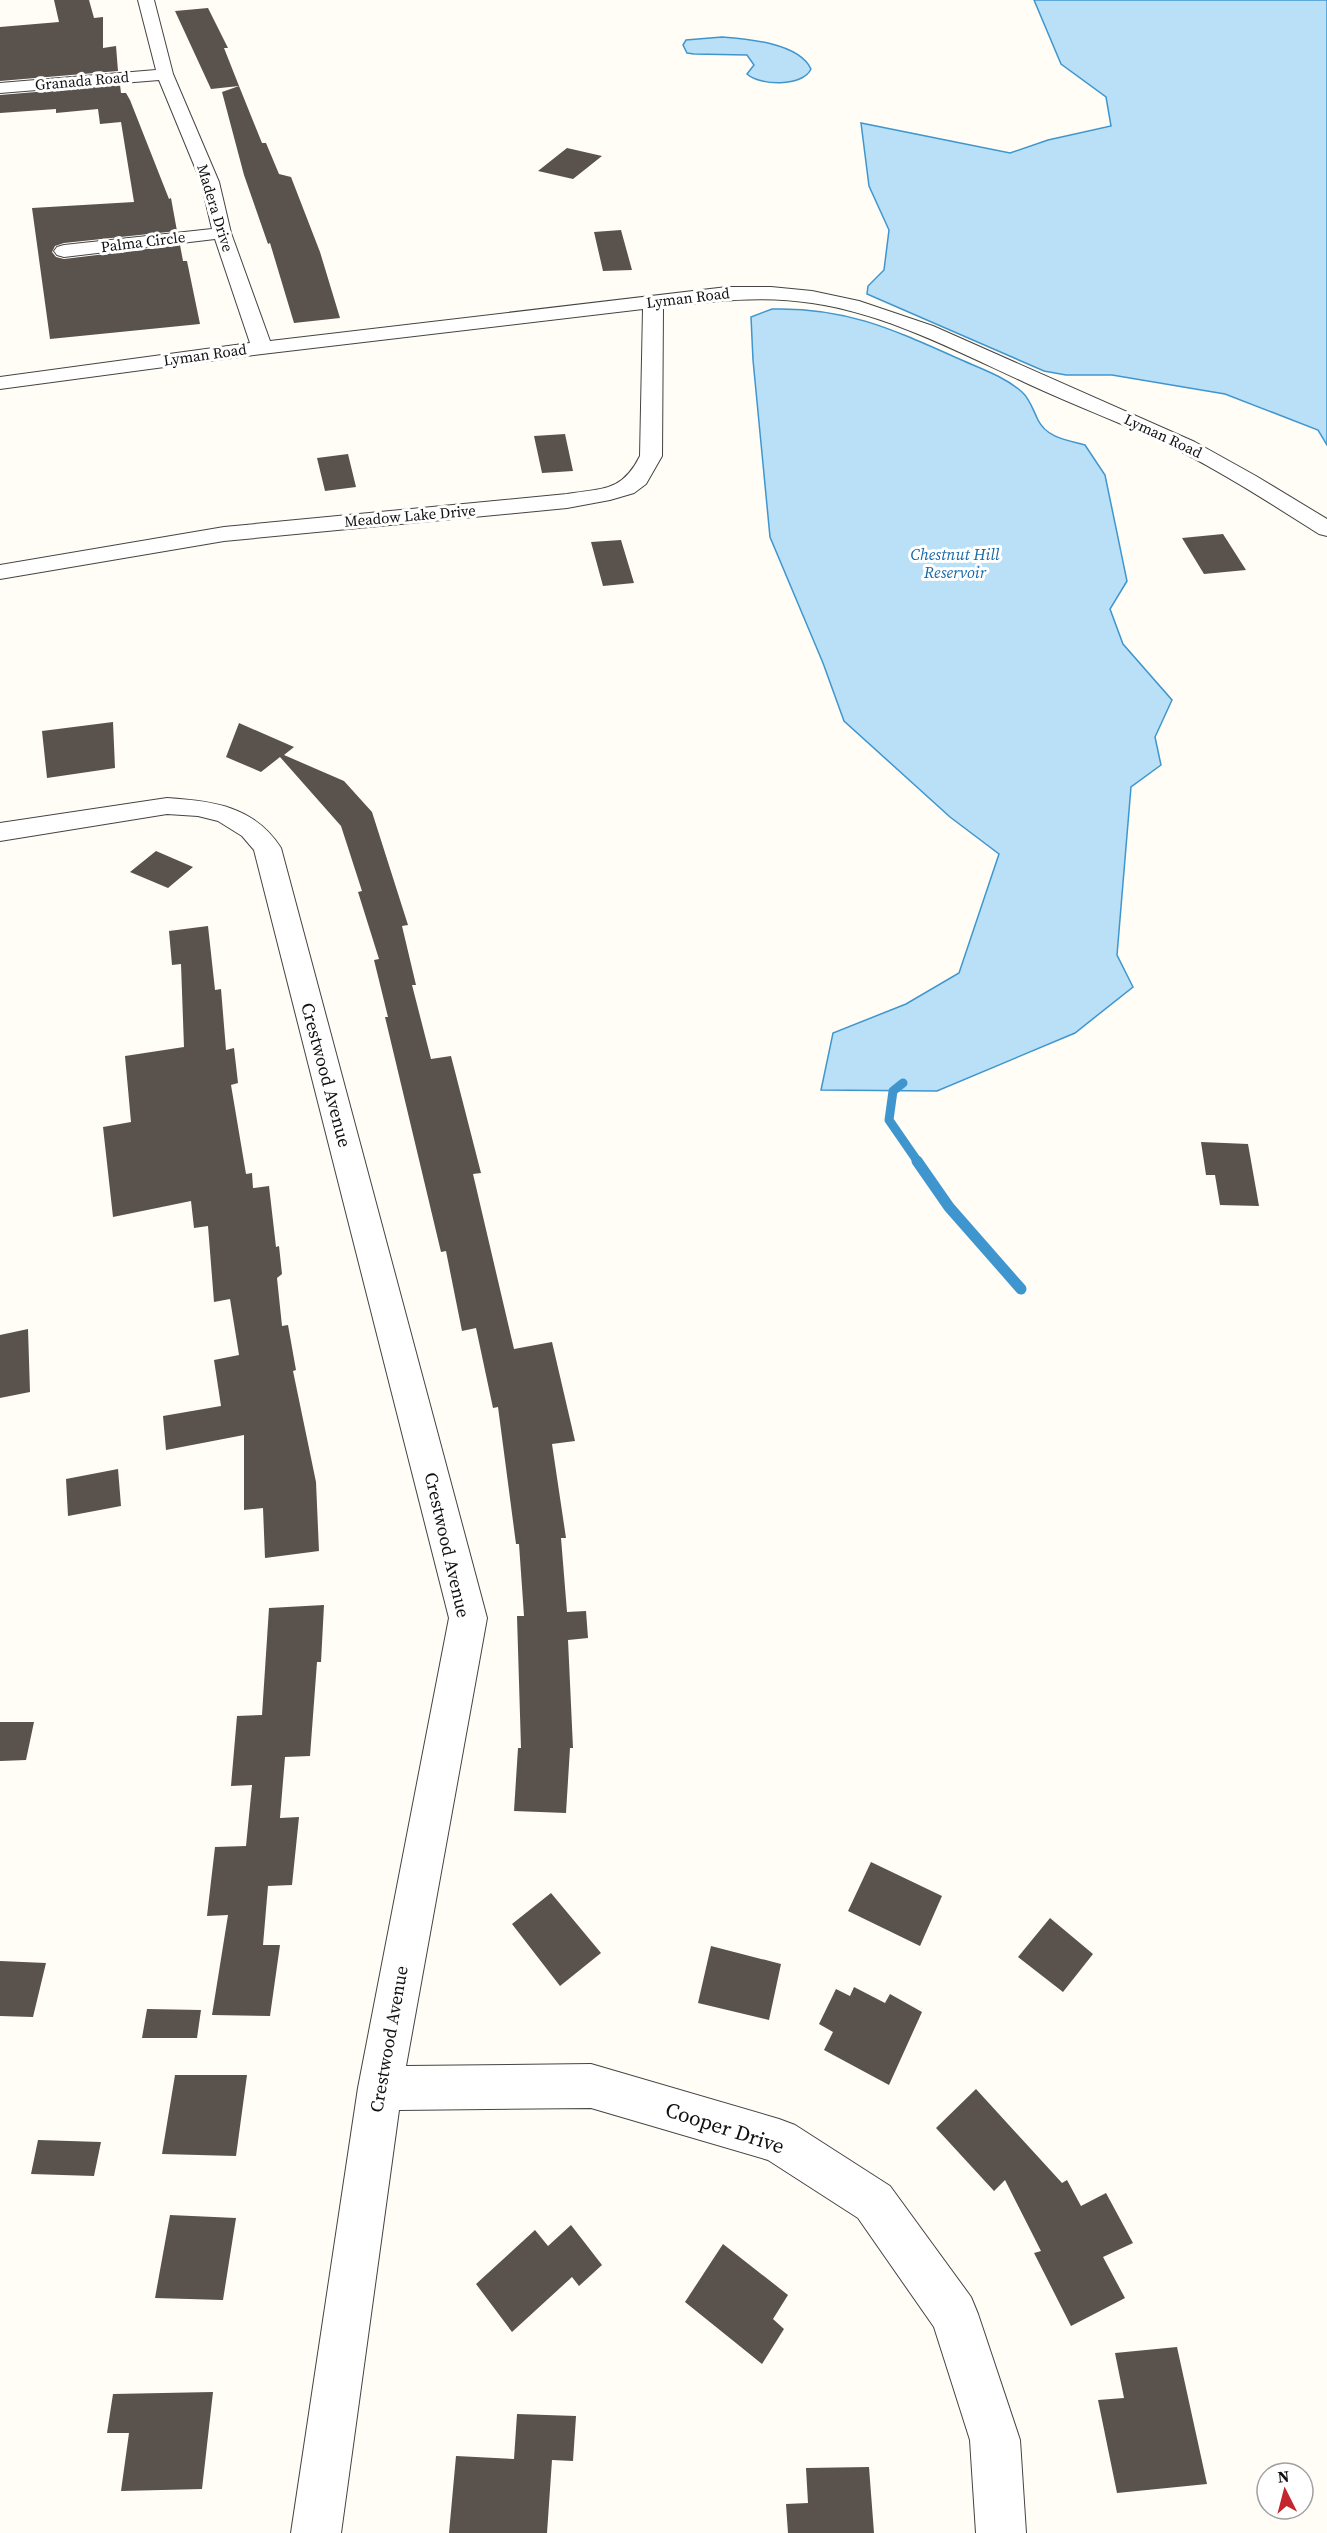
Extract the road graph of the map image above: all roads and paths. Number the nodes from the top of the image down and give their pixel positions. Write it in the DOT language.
graph roads {
  1 [pos="146,0"];
  2 [pos="165,74"];
  3 [pos="0,88"];
  4 [pos="222,233"];
  5 [pos="63,251"];
  6 [pos="653,302"];
  7 [pos="262,348"];
  8 [pos="0,382"];
  9 [pos="1327,529"];
  10 [pos="0,572"];
  11 [pos="0,832"];
  12 [pos="380,2088"];
  13 [pos="316,2533"];
  14 [pos="1001,2533"];
  1 -- 2 [label="street, Madera Drive"];
  2 -- 3 [label="street, Granada Road"];
  2 -- 4 [label="street, Madera Drive"];
  4 -- 5 [label="street, Palma Circle"];
  4 -- 7 [label="street, Madera Drive"];
  6 -- 7 [label="street, Lyman Road"];
  6 -- 9 [label="street, Lyman Road"];
  6 -- 10 [label="street, Meadow Lake Drive"];
  7 -- 8 [label="street, Lyman Road"];
  11 -- 12 [label="street, Crestwood Avenue"];
  12 -- 13 [label="street, Crestwood Avenue"];
  12 -- 14 [label="street, Cooper Drive"];
}
